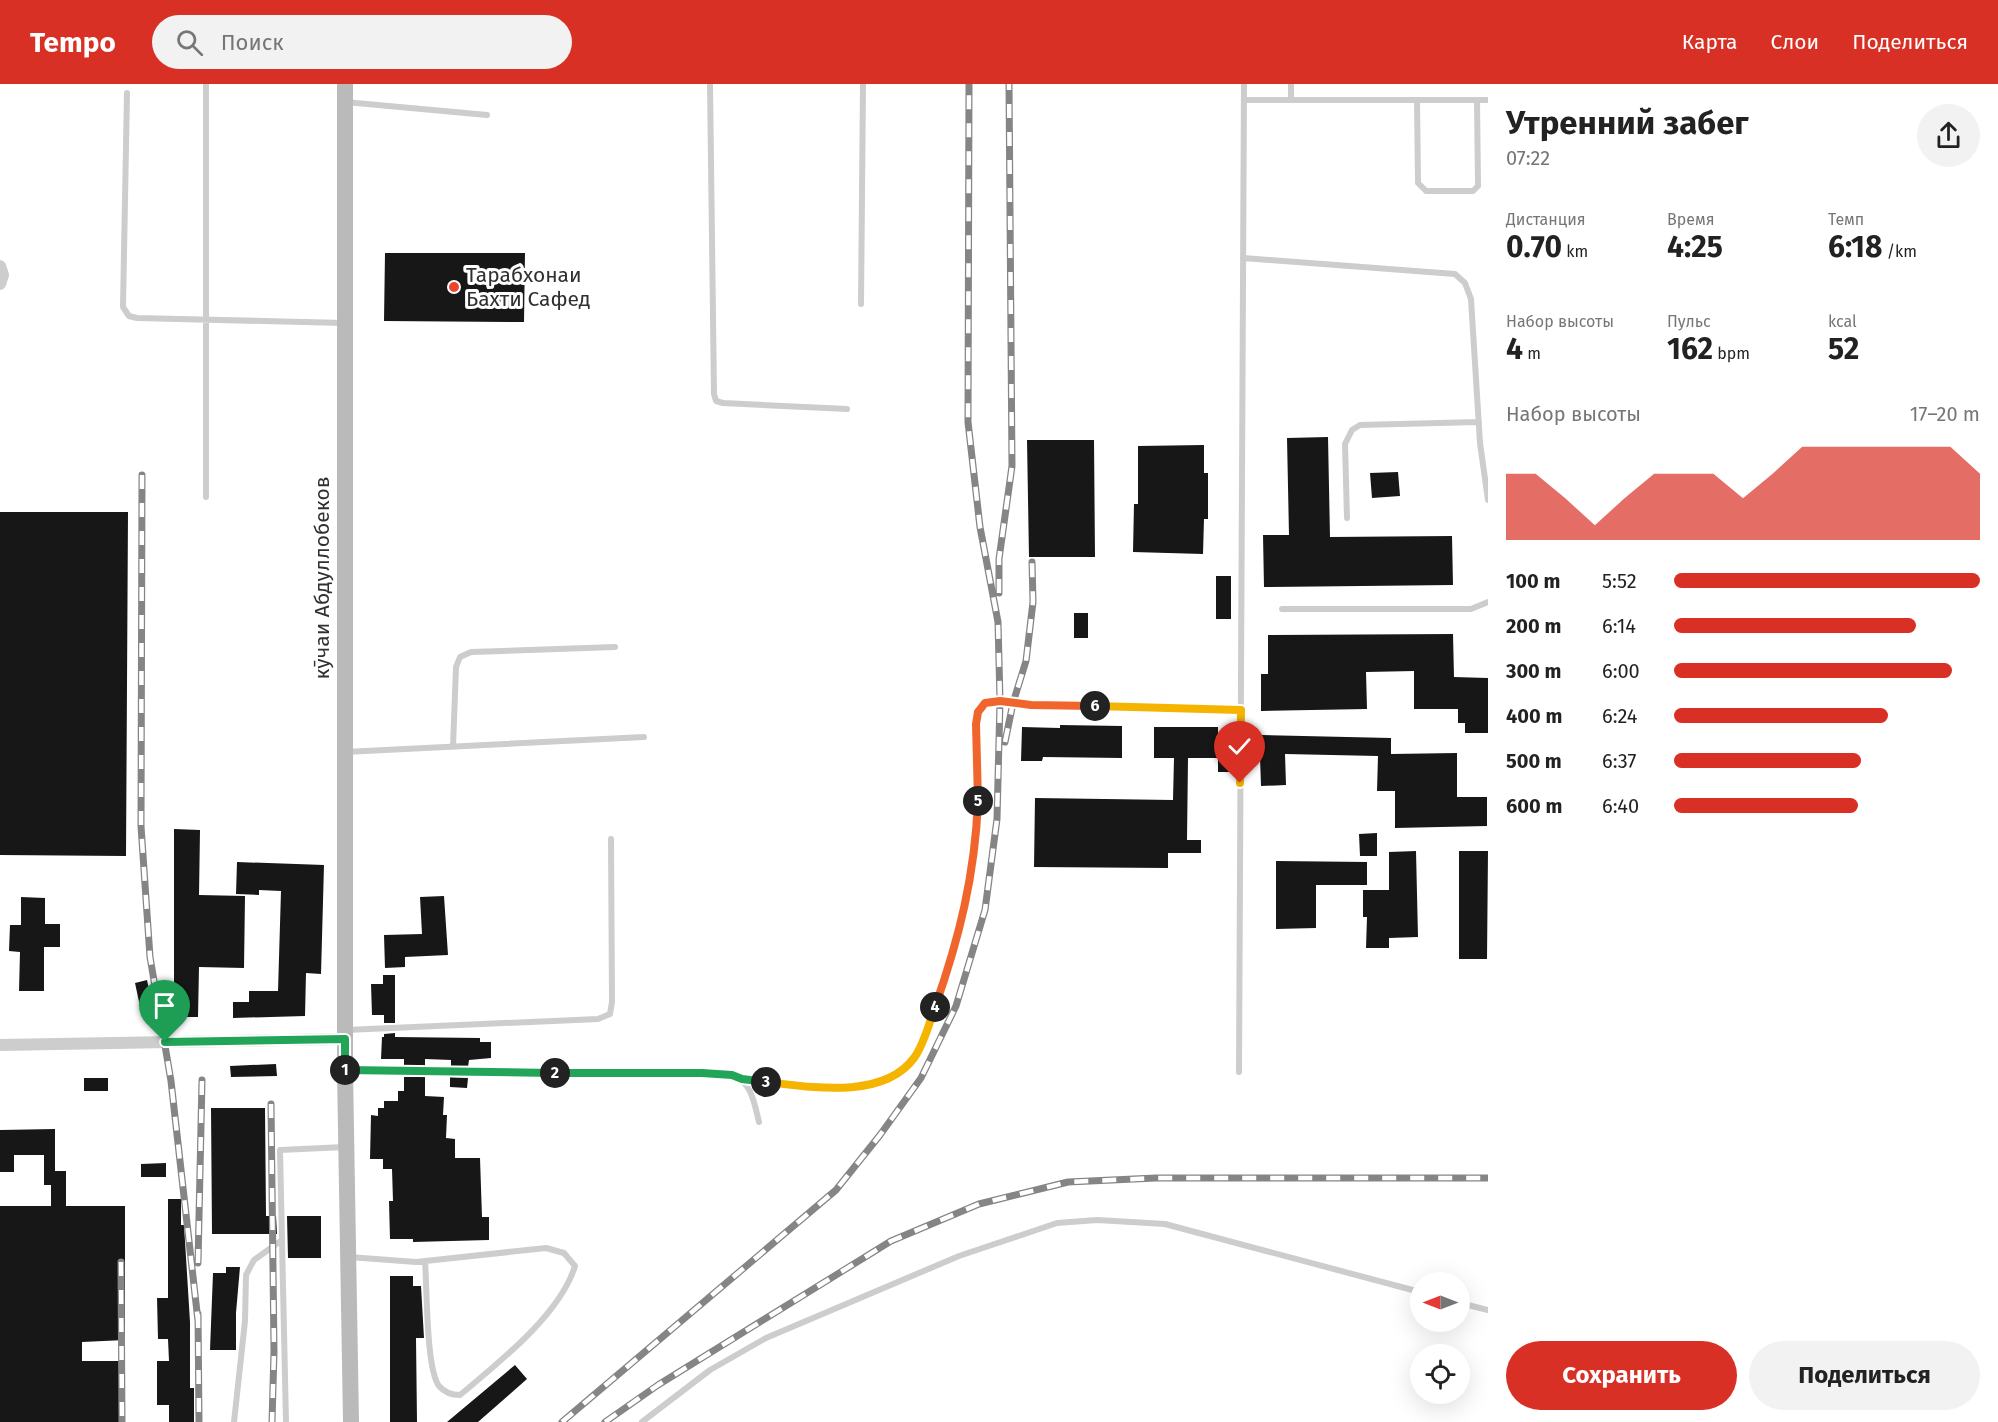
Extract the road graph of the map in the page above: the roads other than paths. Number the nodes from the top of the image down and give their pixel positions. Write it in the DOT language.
graph roads {
  1 [pos="206,84"];
  2 [pos="345,84"];
  3 [pos="710,84"];
  4 [pos="863,84"];
  5 [pos="1244,84"];
  6 [pos="1291,84"];
  7 [pos="127,93"];
  8 [pos="1244,100"];
  9 [pos="1291,100"];
  10 [pos="1418,100"];
  11 [pos="1477,100"];
  12 [pos="1488,100"];
  13 [pos="345,102"];
  14 [pos="487,115"];
  15 [pos="1243,258"];
  16 [pos="0,266"];
  17 [pos="0,284"];
  18 [pos="861,303"];
  19 [pos="207,320"];
  20 [pos="345,323"];
  21 [pos="847,409"];
  22 [pos="1479,422"];
  23 [pos="1480,443"];
  24 [pos="1488,443"];
  25 [pos="206,497"];
  26 [pos="1488,500"];
  27 [pos="1347,518"];
  28 [pos="1488,602"];
  29 [pos="1282,609"];
  30 [pos="615,647"];
  31 [pos="1241,710"];
  32 [pos="644,737"];
  33 [pos="453,747"];
  34 [pos="345,752"];
  35 [pos="610,839"];
  36 [pos="345,1034"];
  37 [pos="0,1045"];
  38 [pos="345,1071"];
  39 [pos="1239,1072"];
  40 [pos="742,1079"];
  41 [pos="759,1122"];
  42 [pos="346,1147"];
  43 [pos="282,1240"];
  44 [pos="348,1257"];
  45 [pos="425,1261"];
  46 [pos="1410,1289"];
  47 [pos="1470,1305"];
  48 [pos="1488,1310"];
  49 [pos="234,1422"];
  50 [pos="286,1422"];
  51 [pos="351,1422"];
  52 [pos="642,1422"];
  1 -- 19 [label="lane"];
  2 -- 13 [label="street, кӯчаи Абдуллобеков"];
  3 -- 21 [label="lane"];
  4 -- 18 [label="lane"];
  5 -- 8 [label="lane"];
  6 -- 9 [label="lane"];
  7 -- 19 [label="lane"];
  8 -- 9 [label="lane"];
  8 -- 15 [label="lane"];
  9 -- 10 [label="lane"];
  10 -- 11 [label="lane"];
  10 -- 11 [label="lane"];
  11 -- 12 [label="lane"];
  13 -- 14 [label="lane"];
  13 -- 20 [label="street, кӯчаи Абдуллобеков"];
  15 -- 22 [label="lane"];
  15 -- 31 [label="lane"];
  16 -- 17 [label="street"];
  19 -- 20 [label="lane"];
  19 -- 25 [label="lane"];
  20 -- 34 [label="street, кӯчаи Абдуллобеков"];
  22 -- 23 [label="lane"];
  22 -- 27 [label="lane"];
  23 -- 24 [label="lane"];
  23 -- 26 [label="lane"];
  28 -- 29 [label="lane"];
  30 -- 33 [label="lane"];
  31 -- 39 [label="lane"];
  31 -- 40 [label="lane"];
  32 -- 33 [label="lane"];
  33 -- 34 [label="lane"];
  34 -- 36 [label="street, кӯчаи Абдуллобеков"];
  35 -- 36 [label="lane"];
  36 -- 37 [label="street"];
  36 -- 38 [label="street, кӯчаи Абдуллобеков"];
  38 -- 40 [label="lane"];
  38 -- 42 [label="street, кӯчаи Абдуллобеков"];
  40 -- 41 [label="lane"];
  42 -- 43 [label="lane"];
  42 -- 44 [label="street, кӯчаи Абдуллобеков"];
  43 -- 49 [label="lane"];
  43 -- 50 [label="lane"];
  44 -- 45 [label="lane"];
  44 -- 51 [label="street, кӯчаи Абдуллобеков"];
  45 -- 45 [label="lane"];
  46 -- 52 [label="lane"];
  47 -- 48 [label="lane"];
}
